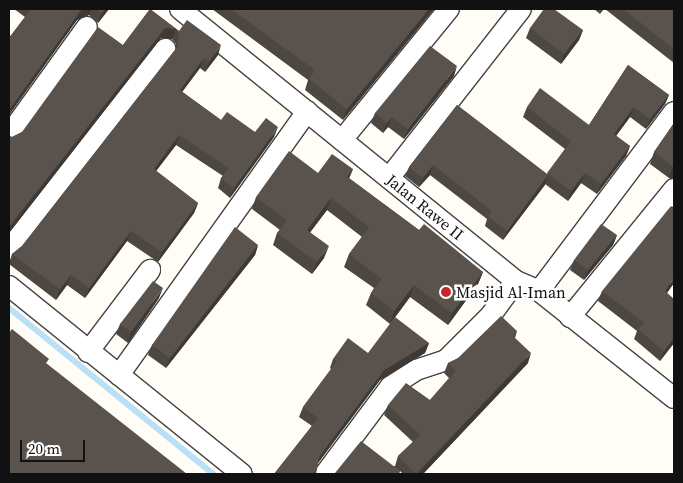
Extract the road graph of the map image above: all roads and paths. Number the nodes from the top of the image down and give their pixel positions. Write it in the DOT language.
graph roads {
  1 [pos="449,9"];
  2 [pos="521,9"];
  3 [pos="183,10"];
  4 [pos="87,27"];
  5 [pos="165,49"];
  6 [pos="306,111"];
  7 [pos="674,112"];
  8 [pos="9,134"];
  9 [pos="342,140"];
  10 [pos="390,178"];
  11 [pos="674,189"];
  12 [pos="9,249"];
  13 [pos="150,270"];
  14 [pos="516,281"];
  15 [pos="9,286"];
  16 [pos="539,291"];
  17 [pos="570,316"];
  18 [pos="88,352"];
  19 [pos="119,375"];
  20 [pos="674,398"];
  21 [pos="242,474"];
  22 [pos="325,474"];
  1 -- 9 [label="street"];
  2 -- 10 [label="street"];
  3 -- 6 [label="street, Jalan Rawe II"];
  4 -- 8 [label="street"];
  5 -- 12 [label="street"];
  6 -- 9 [label="street, Jalan Rawe II"];
  6 -- 19 [label="street"];
  7 -- 16 [label="street"];
  9 -- 10 [label="street, Jalan Rawe II"];
  10 -- 14 [label="street, Jalan Rawe II"];
  11 -- 17 [label="street"];
  13 -- 18 [label="street"];
  14 -- 16 [label="street, Jalan Rawe II"];
  14 -- 22 [label="street"];
  15 -- 18 [label="street"];
  16 -- 17 [label="street, Jalan Rawe II"];
  17 -- 20 [label="street, Jalan Rawe II"];
  18 -- 19 [label="street"];
  19 -- 21 [label="street"];
}
